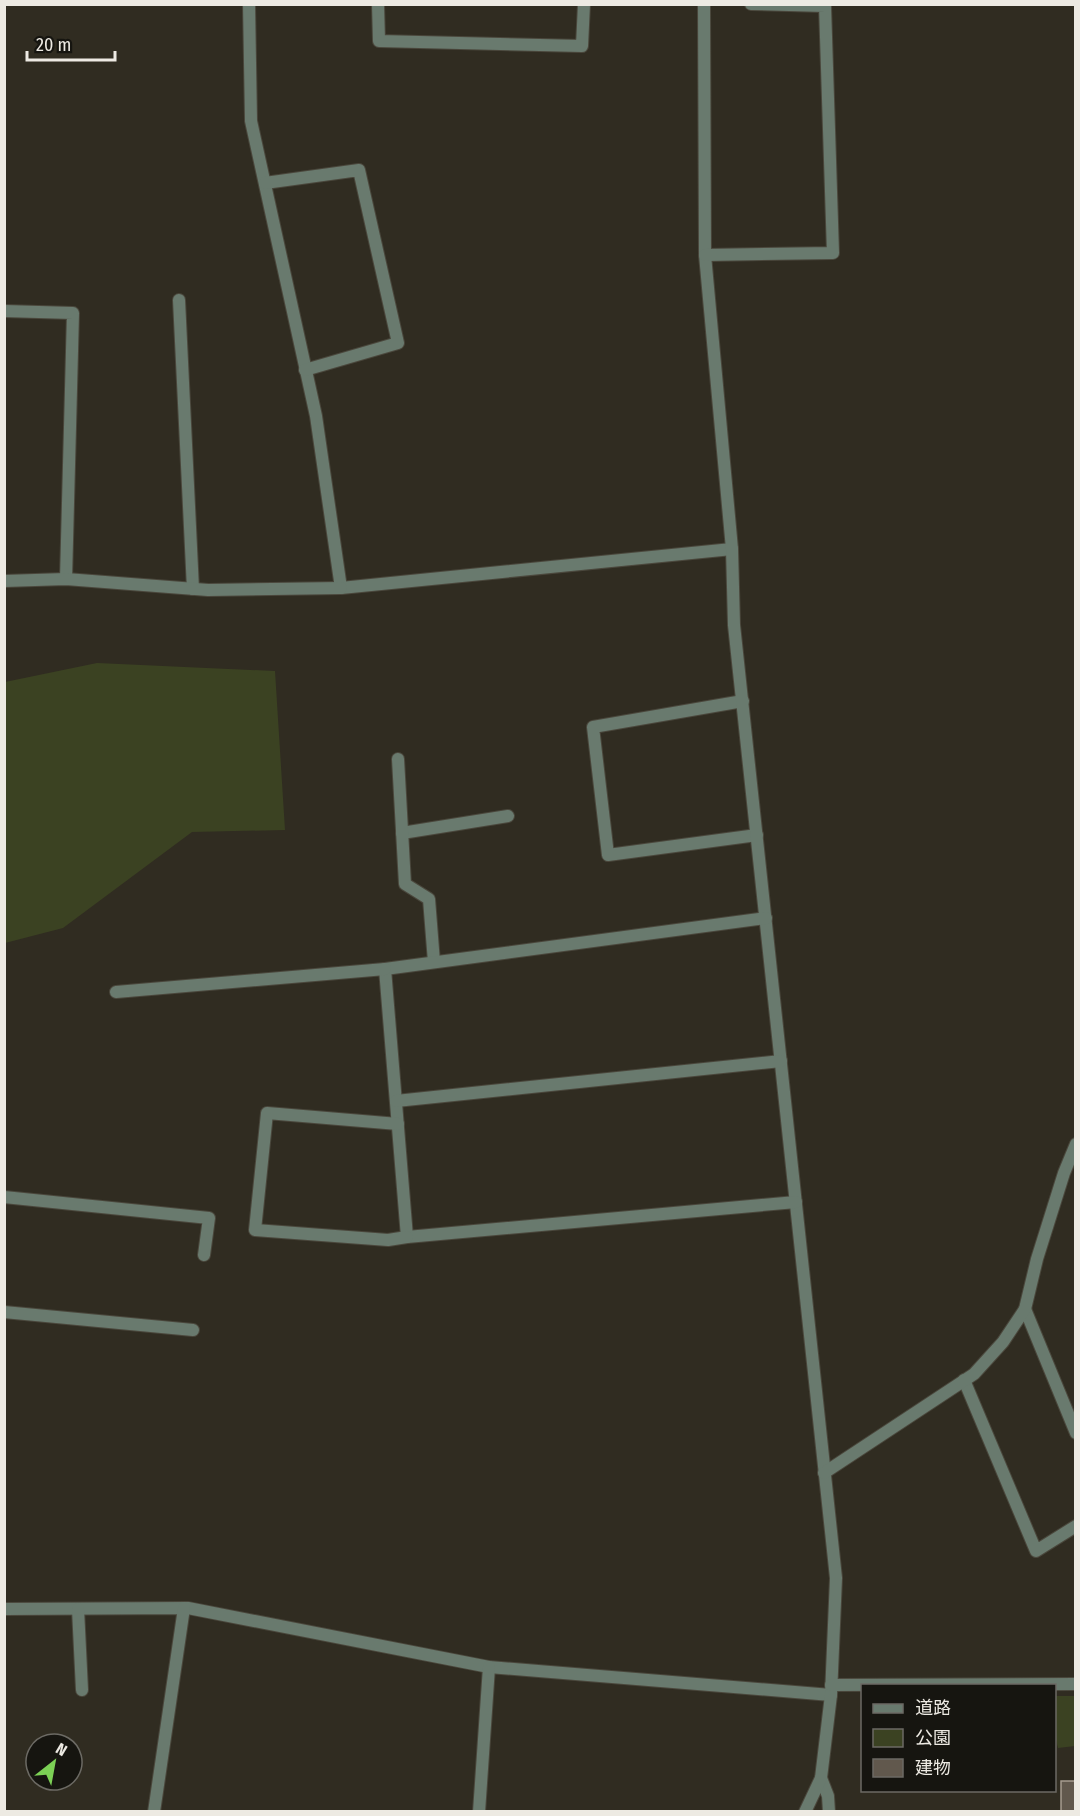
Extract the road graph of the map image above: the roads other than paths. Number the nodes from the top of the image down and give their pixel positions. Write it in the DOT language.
graph roads {
  1 [pos="249,4"];
  2 [pos="378,4"];
  3 [pos="584,4"];
  4 [pos="704,4"];
  5 [pos="751,4"];
  6 [pos="265,183"];
  7 [pos="705,255"];
  8 [pos="179,300"];
  9 [pos="4,311"];
  10 [pos="306,369"];
  11 [pos="732,549"];
  12 [pos="66,579"];
  13 [pos="4,581"];
  14 [pos="341,588"];
  15 [pos="193,589"];
  16 [pos="743,702"];
  17 [pos="398,759"];
  18 [pos="508,816"];
  19 [pos="402,833"];
  20 [pos="757,835"];
  21 [pos="766,918"];
  22 [pos="434,962"];
  23 [pos="385,969"];
  24 [pos="116,992"];
  25 [pos="781,1061"];
  26 [pos="396,1101"];
  27 [pos="398,1124"];
  28 [pos="1076,1144"];
  29 [pos="4,1197"];
  30 [pos="796,1202"];
  31 [pos="407,1237"];
  32 [pos="204,1256"];
  33 [pos="1025,1309"];
  34 [pos="4,1312"];
  35 [pos="193,1330"];
  36 [pos="964,1380"];
  37 [pos="1076,1433"];
  38 [pos="824,1473"];
  39 [pos="1076,1526"];
  40 [pos="183,1608"];
  41 [pos="4,1609"];
  42 [pos="78,1609"];
  43 [pos="489,1666"];
  44 [pos="1056,1684"];
  45 [pos="1076,1684"];
  46 [pos="861,1689"];
  47 [pos="82,1690"];
  48 [pos="831,1690"];
  49 [pos="821,1778"];
  50 [pos="154,1812"];
  51 [pos="479,1812"];
  52 [pos="805,1812"];
  53 [pos="829,1812"];
  1 -- 6 [label="street"];
  2 -- 3 [label="street"];
  4 -- 7 [label="street"];
  5 -- 7 [label="street"];
  6 -- 10 [label="street"];
  6 -- 10 [label="street"];
  7 -- 11 [label="street"];
  8 -- 15 [label="street"];
  9 -- 12 [label="street"];
  10 -- 14 [label="street"];
  11 -- 14 [label="street"];
  11 -- 16 [label="street"];
  12 -- 13 [label="street"];
  12 -- 15 [label="street"];
  14 -- 15 [label="street"];
  16 -- 20 [label="street"];
  16 -- 20 [label="street"];
  17 -- 19 [label="street"];
  18 -- 19 [label="street"];
  19 -- 22 [label="street"];
  20 -- 21 [label="street"];
  21 -- 22 [label="street"];
  21 -- 25 [label="street"];
  22 -- 23 [label="street"];
  23 -- 24 [label="street"];
  23 -- 26 [label="street"];
  25 -- 26 [label="street"];
  25 -- 30 [label="street"];
  26 -- 27 [label="street"];
  27 -- 31 [label="street"];
  27 -- 31 [label="street"];
  28 -- 33 [label="street"];
  29 -- 32 [label="street"];
  30 -- 31 [label="street"];
  30 -- 38 [label="street"];
  33 -- 36 [label="street"];
  33 -- 37 [label="street"];
  34 -- 35 [label="street"];
  36 -- 38 [label="street"];
  36 -- 39 [label="street"];
  38 -- 48 [label="street"];
  40 -- 42 [label="street"];
  40 -- 43 [label="street"];
  40 -- 50 [label="street"];
  41 -- 42 [label="street"];
  42 -- 47 [label="street"];
  43 -- 48 [label="street"];
  43 -- 51 [label="street"];
  44 -- 45 [label="street"];
  46 -- 48 [label="street"];
  48 -- 49 [label="street"];
  49 -- 52 [label="street"];
  49 -- 53 [label="street"];
}
